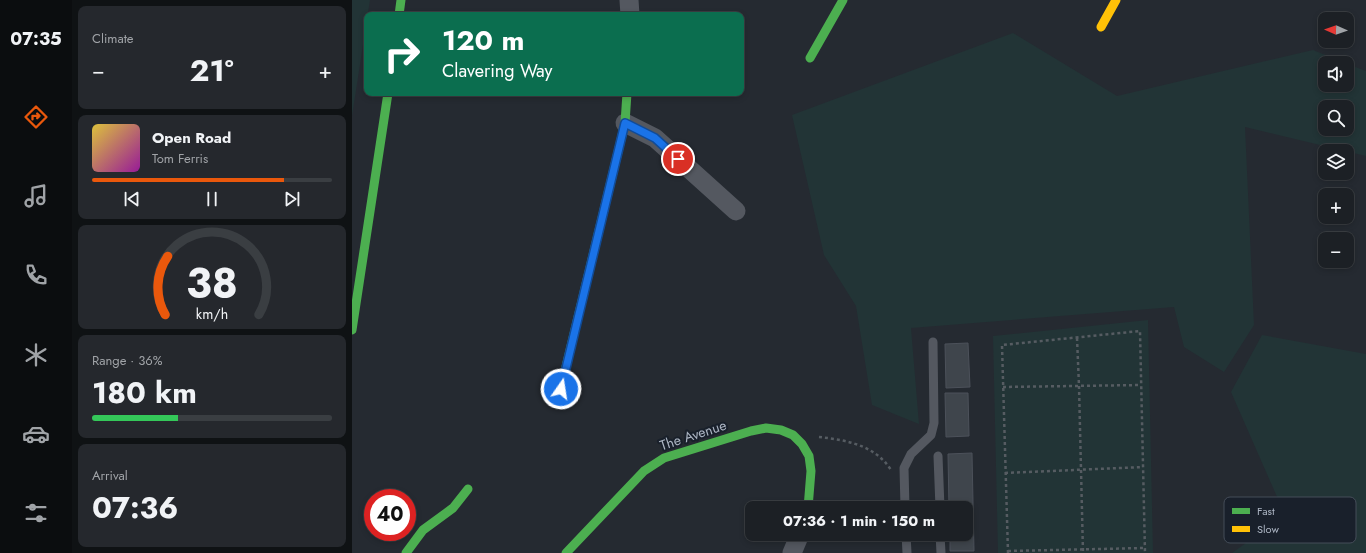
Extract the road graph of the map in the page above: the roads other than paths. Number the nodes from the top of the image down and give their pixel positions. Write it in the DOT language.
graph roads {
  1 [pos="401,0"];
  2 [pos="629,0"];
  3 [pos="843,0"];
  4 [pos="1116,0"];
  5 [pos="399,12"];
  6 [pos="630,12"];
  7 [pos="1101,27"];
  8 [pos="810,58"];
  9 [pos="388,96"];
  10 [pos="627,96"];
  11 [pos="625,123"];
  12 [pos="736,211"];
  13 [pos="352,330"];
  14 [pos="933,342"];
  15 [pos="557,404"];
  16 [pos="938,456"];
  17 [pos="468,489"];
  18 [pos="809,501"];
  19 [pos="906,501"];
  20 [pos="940,501"];
  21 [pos="797,541"];
  22 [pos="906,541"];
  23 [pos="940,541"];
  24 [pos="406,553"];
  25 [pos="566,553"];
  26 [pos="792,553"];
  27 [pos="907,553"];
  28 [pos="941,553"];
  1 -- 5 [label="street"];
  2 -- 6 [label="street"];
  3 -- 8 [label="street"];
  4 -- 7 [label="street"];
  9 -- 13 [label="street"];
  10 -- 11 [label="street"];
  11 -- 12 [label="street"];
  11 -- 15 [label="street"];
  14 -- 19 [label="lane"];
  16 -- 20 [label="lane"];
  17 -- 24 [label="street"];
  18 -- 25 [label="street, The Avenue"];
  21 -- 26 [label="street"];
  22 -- 27 [label="lane"];
  23 -- 28 [label="lane"];
}
